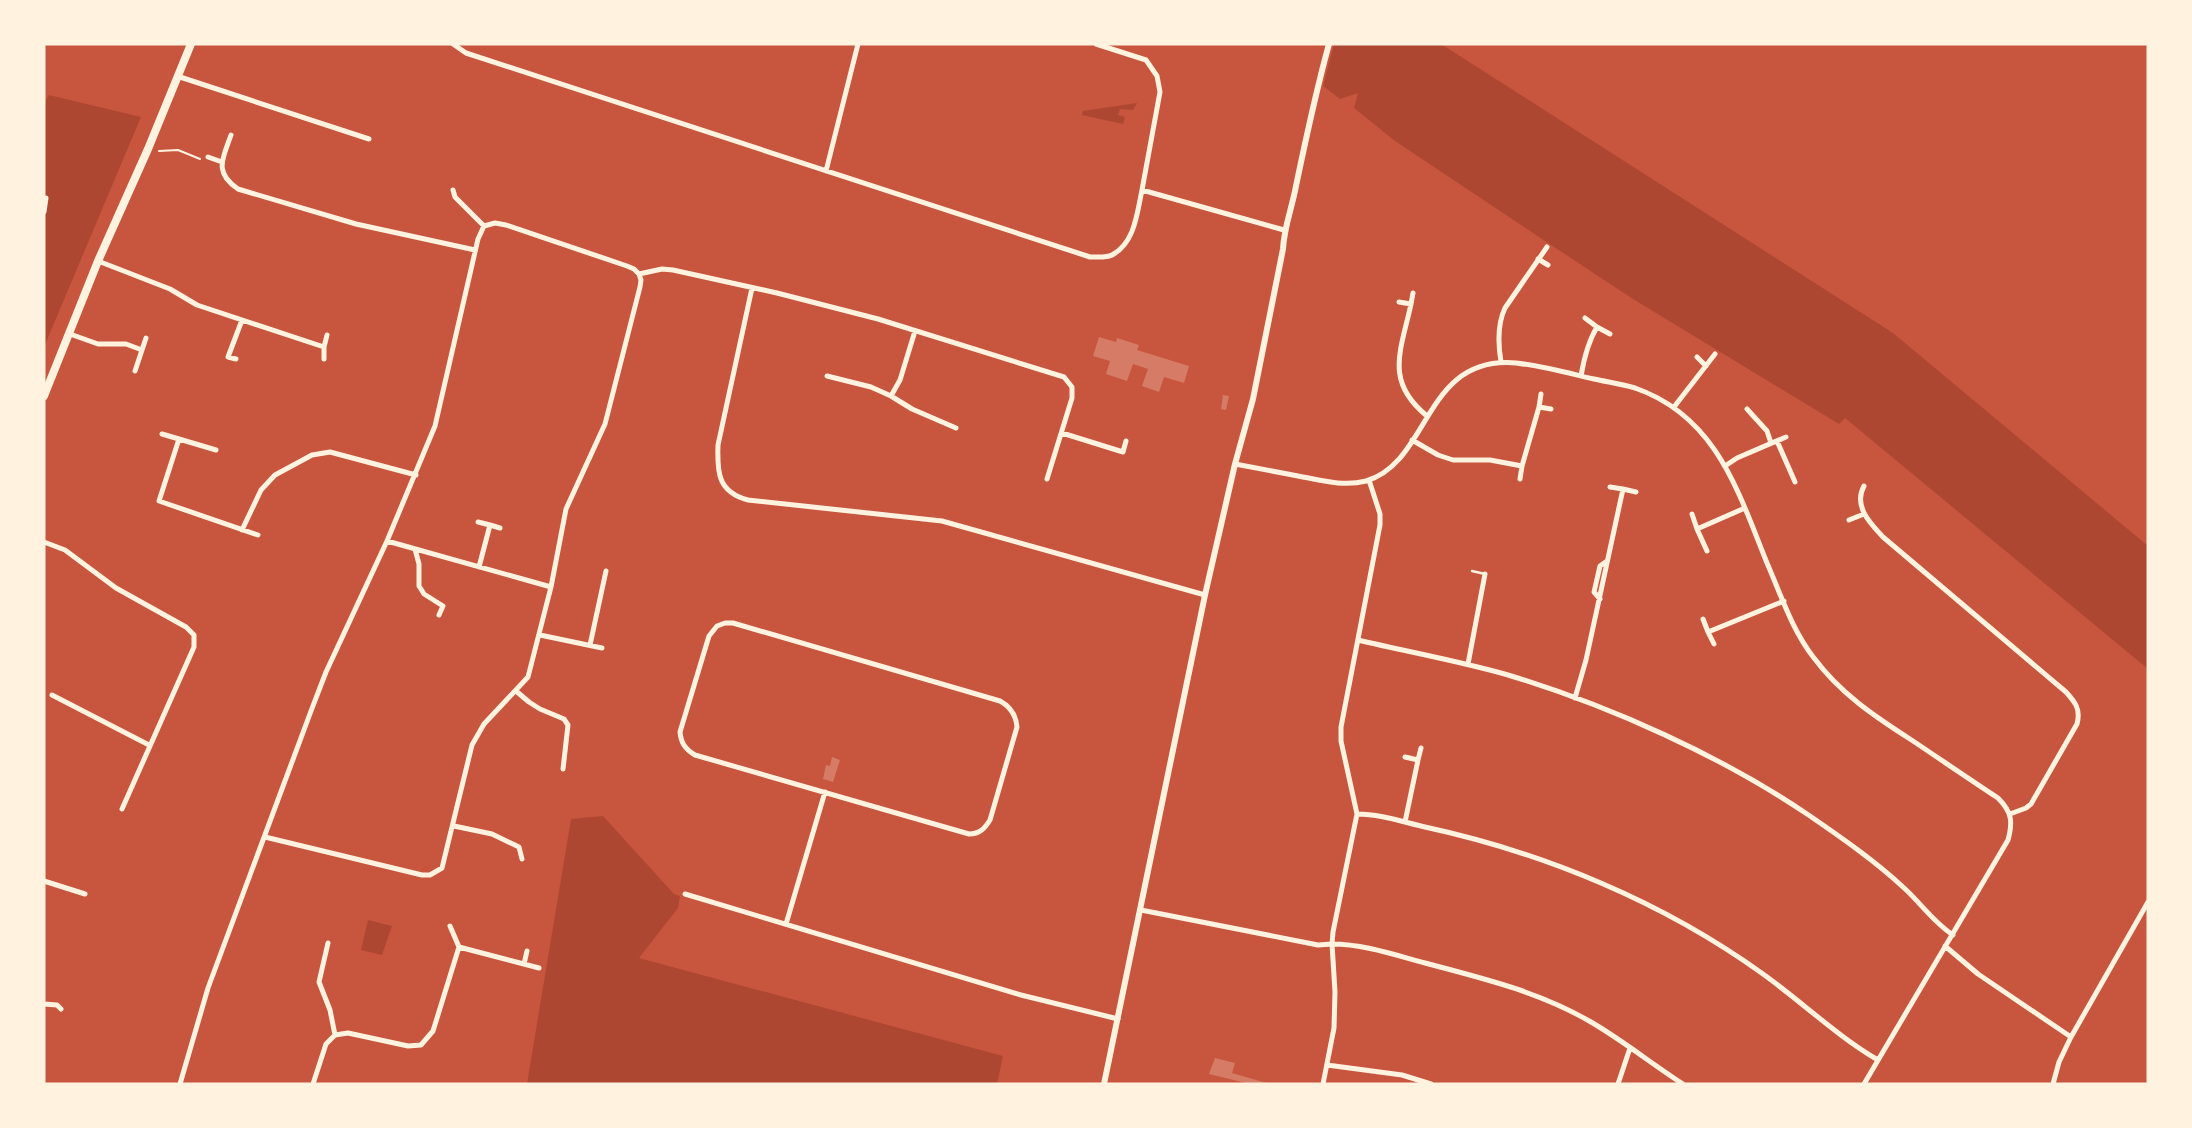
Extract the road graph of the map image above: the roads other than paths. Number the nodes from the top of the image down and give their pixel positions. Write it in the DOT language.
graph roads {
  1 [pos="191,44"];
  2 [pos="453,44"];
  3 [pos="858,44"];
  4 [pos="1096,44"];
  5 [pos="1329,44"];
  6 [pos="177,76"];
  7 [pos="231,135"];
  8 [pos="369,139"];
  9 [pos="208,157"];
  10 [pos="222,162"];
  11 [pos="826,170"];
  12 [pos="453,190"];
  13 [pos="1142,190"];
  14 [pos="46,198"];
  15 [pos="44,212"];
  16 [pos="484,226"];
  17 [pos="1284,230"];
  18 [pos="1546,247"];
  19 [pos="475,250"];
  20 [pos="1538,259"];
  21 [pos="98,261"];
  22 [pos="1548,265"];
  23 [pos="639,274"];
  24 [pos="752,288"];
  25 [pos="1413,293"];
  26 [pos="1399,302"];
  27 [pos="1410,304"];
  28 [pos="1585,318"];
  29 [pos="242,320"];
  30 [pos="1597,327"];
  31 [pos="915,331"];
  32 [pos="70,334"];
  33 [pos="1610,334"];
  34 [pos="327,335"];
  35 [pos="146,338"];
  36 [pos="324,346"];
  37 [pos="142,350"];
  38 [pos="1715,354"];
  39 [pos="221,355"];
  40 [pos="229,357"];
  41 [pos="1697,357"];
  42 [pos="236,359"];
  43 [pos="324,359"];
  44 [pos="1501,362"];
  45 [pos="1706,366"];
  46 [pos="44,369"];
  47 [pos="135,371"];
  48 [pos="54,373"];
  49 [pos="827,376"];
  50 [pos="1581,376"];
  51 [pos="1541,394"];
  52 [pos="44,396"];
  53 [pos="891,396"];
  54 [pos="1539,407"];
  55 [pos="1674,407"];
  56 [pos="1747,409"];
  57 [pos="1551,410"];
  58 [pos="1427,416"];
  59 [pos="956,428"];
  60 [pos="1062,433"];
  61 [pos="162,434"];
  62 [pos="1786,437"];
  63 [pos="179,439"];
  64 [pos="1412,440"];
  65 [pos="1126,441"];
  66 [pos="1774,442"];
  67 [pos="216,450"];
  68 [pos="1235,464"];
  69 [pos="1522,466"];
  70 [pos="1725,466"];
  71 [pos="415,475"];
  72 [pos="1047,479"];
  73 [pos="1520,479"];
  74 [pos="1369,480"];
  75 [pos="1795,482"];
  76 [pos="1864,486"];
  77 [pos="1610,487"];
  78 [pos="1623,489"];
  79 [pos="1636,492"];
  80 [pos="1745,508"];
  81 [pos="1692,514"];
  82 [pos="1864,514"];
  83 [pos="1849,520"];
  84 [pos="478,522"];
  85 [pos="490,525"];
  86 [pos="500,528"];
  87 [pos="1698,528"];
  88 [pos="242,530"];
  89 [pos="258,535"];
  90 [pos="387,541"];
  91 [pos="44,542"];
  92 [pos="415,549"];
  93 [pos="1707,551"];
  94 [pos="479,567"];
  95 [pos="606,571"];
  96 [pos="1472,571"];
  97 [pos="1485,574"];
  98 [pos="551,587"];
  99 [pos="1205,595"];
  100 [pos="1784,601"];
  101 [pos="439,615"];
  102 [pos="1703,619"];
  103 [pos="1709,632"];
  104 [pos="540,635"];
  105 [pos="1358,640"];
  106 [pos="590,645"];
  107 [pos="1714,645"];
  108 [pos="603,648"];
  109 [pos="1468,664"];
  110 [pos="516,691"];
  111 [pos="52,695"];
  112 [pos="1575,698"];
  113 [pos="149,745"];
  114 [pos="1421,748"];
  115 [pos="1405,757"];
  116 [pos="1418,760"];
  117 [pos="563,769"];
  118 [pos="825,792"];
  119 [pos="122,809"];
  120 [pos="1357,814"];
  121 [pos="2010,814"];
  122 [pos="1405,822"];
  123 [pos="454,826"];
  124 [pos="265,837"];
  125 [pos="522,859"];
  126 [pos="44,881"];
  127 [pos="85,894"];
  128 [pos="685,894"];
  129 [pos="2148,902"];
  130 [pos="1141,910"];
  131 [pos="786,924"];
  132 [pos="450,926"];
  133 [pos="1953,935"];
  134 [pos="328,943"];
  135 [pos="1332,944"];
  136 [pos="1945,946"];
  137 [pos="459,947"];
  138 [pos="527,951"];
  139 [pos="524,964"];
  140 [pos="540,968"];
  141 [pos="44,1004"];
  142 [pos="61,1009"];
  143 [pos="1118,1019"];
  144 [pos="335,1035"];
  145 [pos="2071,1037"];
  146 [pos="1630,1048"];
  147 [pos="1878,1060"];
  148 [pos="1327,1065"];
  149 [pos="180,1084"];
  150 [pos="313,1084"];
  151 [pos="1104,1084"];
  152 [pos="1323,1084"];
  153 [pos="1431,1084"];
  154 [pos="1618,1084"];
  155 [pos="1683,1084"];
  156 [pos="1864,1084"];
  157 [pos="2053,1084"];
  1 -- 6 [label="main road"];
  2 -- 11 [label="street"];
  3 -- 11 [label="street"];
  4 -- 13 [label="street"];
  5 -- 17 [label="street"];
  6 -- 8 [label="street"];
  6 -- 21 [label="main road"];
  7 -- 10 [label="street"];
  9 -- 10 [label="street"];
  10 -- 19 [label="street"];
  11 -- 13 [label="street"];
  12 -- 16 [label="street"];
  13 -- 17 [label="street"];
  14 -- 15 [label="street"];
  16 -- 19 [label="street"];
  16 -- 23 [label="street"];
  17 -- 68 [label="street"];
  18 -- 20 [label="street"];
  19 -- 71 [label="street"];
  20 -- 22 [label="street"];
  20 -- 44 [label="street"];
  21 -- 29 [label="street"];
  21 -- 32 [label="main road"];
  23 -- 24 [label="street"];
  23 -- 98 [label="street"];
  24 -- 31 [label="street"];
  24 -- 99 [label="street"];
  25 -- 27 [label="street"];
  26 -- 27 [label="street"];
  27 -- 58 [label="street"];
  28 -- 30 [label="street"];
  29 -- 36 [label="street"];
  29 -- 40 [label="street"];
  30 -- 33 [label="street"];
  30 -- 50 [label="street"];
  31 -- 53 [label="street"];
  31 -- 60 [label="street"];
  32 -- 37 [label="street"];
  32 -- 48 [label="main road"];
  34 -- 36 [label="street"];
  35 -- 37 [label="street"];
  36 -- 43 [label="street"];
  37 -- 47 [label="street"];
  38 -- 45 [label="street"];
  39 -- 40 [label="street"];
  40 -- 42 [label="street"];
  41 -- 45 [label="street"];
  44 -- 50 [label="street"];
  44 -- 58 [label="street"];
  45 -- 55 [label="street"];
  46 -- 48 [label="street"];
  48 -- 52 [label="main road"];
  49 -- 53 [label="street"];
  50 -- 55 [label="street"];
  51 -- 54 [label="street"];
  53 -- 59 [label="street"];
  54 -- 57 [label="street"];
  54 -- 69 [label="street"];
  55 -- 70 [label="street"];
  56 -- 66 [label="street"];
  58 -- 64 [label="street"];
  60 -- 65 [label="street"];
  60 -- 72 [label="street"];
  61 -- 63 [label="street"];
  62 -- 66 [label="street"];
  63 -- 67 [label="street"];
  63 -- 88 [label="street"];
  64 -- 69 [label="street"];
  64 -- 74 [label="street"];
  66 -- 70 [label="street"];
  66 -- 75 [label="street"];
  68 -- 74 [label="street"];
  68 -- 99 [label="street"];
  69 -- 73 [label="street"];
  70 -- 80 [label="street"];
  71 -- 88 [label="street"];
  71 -- 90 [label="street"];
  74 -- 105 [label="street"];
  76 -- 82 [label="street"];
  77 -- 78 [label="street"];
  78 -- 79 [label="street"];
  78 -- 112 [label="street"];
  80 -- 87 [label="street"];
  80 -- 100 [label="street"];
  81 -- 87 [label="street"];
  82 -- 83 [label="street"];
  82 -- 121 [label="street"];
  84 -- 85 [label="street"];
  85 -- 86 [label="street"];
  85 -- 94 [label="street"];
  87 -- 93 [label="street"];
  88 -- 89 [label="street"];
  90 -- 92 [label="street"];
  90 -- 124 [label="street"];
  91 -- 113 [label="street"];
  92 -- 94 [label="street"];
  92 -- 101 [label="street"];
  94 -- 98 [label="street"];
  95 -- 106 [label="street"];
  96 -- 97 [label="lane"];
  97 -- 109 [label="street"];
  98 -- 104 [label="street"];
  99 -- 130 [label="street"];
  100 -- 103 [label="street"];
  100 -- 121 [label="street"];
  102 -- 103 [label="street"];
  103 -- 107 [label="street"];
  104 -- 106 [label="street"];
  104 -- 110 [label="street"];
  105 -- 109 [label="street"];
  105 -- 120 [label="street"];
  106 -- 108 [label="street"];
  109 -- 112 [label="street"];
  110 -- 117 [label="street"];
  110 -- 123 [label="street"];
  111 -- 113 [label="street"];
  112 -- 133 [label="street"];
  113 -- 119 [label="street"];
  114 -- 116 [label="street"];
  115 -- 116 [label="street"];
  116 -- 122 [label="street"];
  118 -- 118 [label="street"];
  118 -- 131 [label="street"];
  120 -- 122 [label="street"];
  120 -- 135 [label="street"];
  121 -- 133 [label="street"];
  122 -- 147 [label="street"];
  123 -- 124 [label="street"];
  123 -- 125 [label="street"];
  124 -- 149 [label="street"];
  126 -- 127 [label="street"];
  128 -- 131 [label="street"];
  129 -- 145 [label="street"];
  130 -- 135 [label="street"];
  130 -- 143 [label="street"];
  131 -- 143 [label="street"];
  132 -- 137 [label="street"];
  133 -- 136 [label="street"];
  134 -- 144 [label="street"];
  135 -- 146 [label="street"];
  135 -- 148 [label="street"];
  136 -- 145 [label="street"];
  136 -- 147 [label="street"];
  137 -- 139 [label="street"];
  137 -- 144 [label="street"];
  138 -- 139 [label="street"];
  139 -- 140 [label="street"];
  141 -- 142 [label="street"];
  143 -- 151 [label="street"];
  144 -- 150 [label="street"];
  145 -- 157 [label="street"];
  146 -- 154 [label="street"];
  146 -- 155 [label="street"];
  147 -- 156 [label="street"];
  148 -- 152 [label="street"];
  148 -- 153 [label="street"];
}
